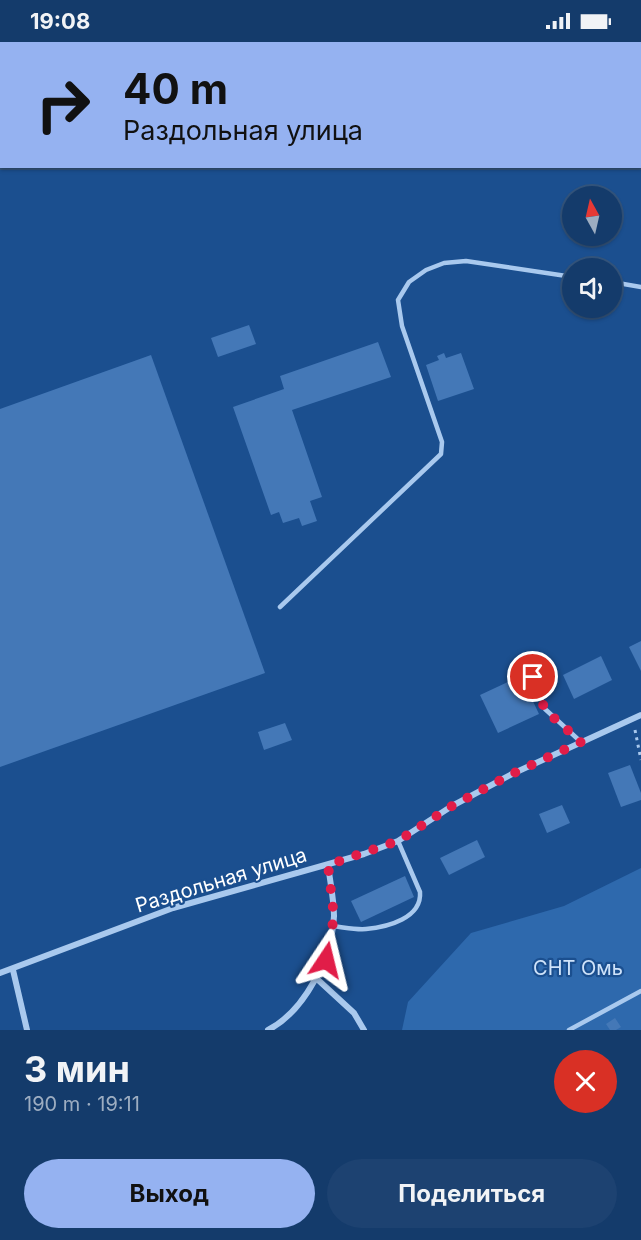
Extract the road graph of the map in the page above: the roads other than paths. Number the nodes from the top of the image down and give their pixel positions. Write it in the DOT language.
graph roads {
  1 [pos="562,275"];
  2 [pos="622,284"];
  3 [pos="641,287"];
  4 [pos="280,607"];
  5 [pos="533,677"];
  6 [pos="641,715"];
  7 [pos="581,742"];
  8 [pos="398,841"];
  9 [pos="328,865"];
  10 [pos="332,926"];
  11 [pos="13,970"];
  12 [pos="0,973"];
  13 [pos="316,978"];
  14 [pos="641,991"];
  15 [pos="272,1029"];
  16 [pos="27,1030"];
  17 [pos="364,1030"];
  18 [pos="569,1030"];
  1 -- 4 [label="lane"];
  2 -- 3 [label="lane"];
  5 -- 7 [label="lane"];
  6 -- 7 [label="street, Раздольная улица"];
  7 -- 8 [label="street, Раздольная улица"];
  8 -- 9 [label="street, Раздольная улица"];
  8 -- 10 [label="lane"];
  9 -- 10 [label="street"];
  9 -- 11 [label="street, Раздольная улица"];
  10 -- 13 [label="street"];
  11 -- 12 [label="street, Раздольная улица"];
  11 -- 16 [label="street"];
  13 -- 15 [label="street"];
  13 -- 17 [label="street"];
  14 -- 18 [label="lane"];
}
